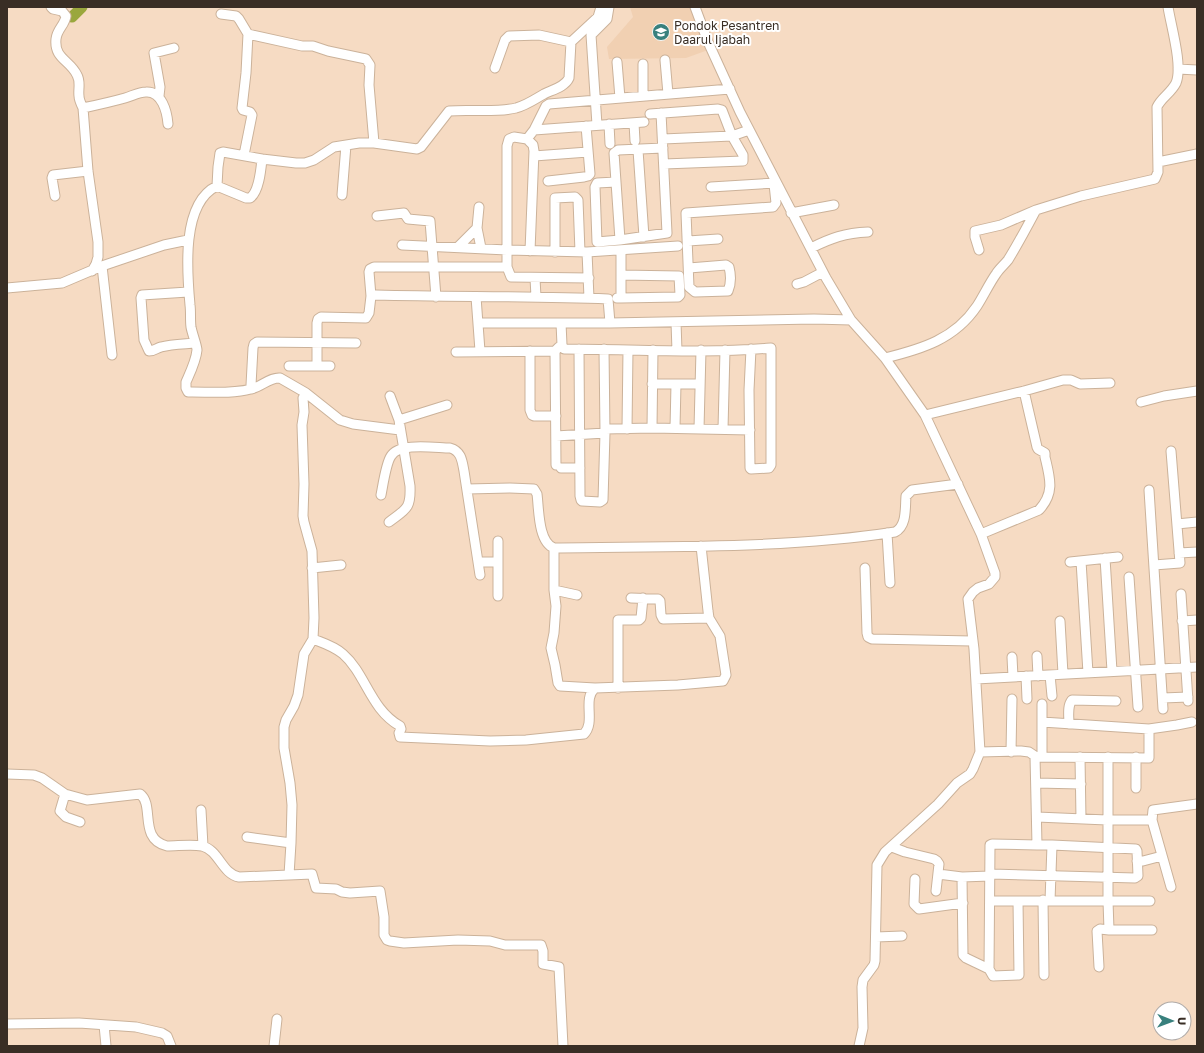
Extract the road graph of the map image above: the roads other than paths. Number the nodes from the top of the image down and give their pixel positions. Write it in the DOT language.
graph roads {
  1 [pos="51,7"];
  2 [pos="601,7"];
  3 [pos="609,7"];
  4 [pos="695,7"];
  5 [pos="1168,7"];
  6 [pos="221,14"];
  7 [pos="248,34"];
  8 [pos="571,42"];
  9 [pos="174,48"];
  10 [pos="665,60"];
  11 [pos="617,62"];
  12 [pos="643,64"];
  13 [pos="495,68"];
  14 [pos="1178,69"];
  15 [pos="1197,70"];
  16 [pos="730,89"];
  17 [pos="668,94"];
  18 [pos="159,96"];
  19 [pos="643,96"];
  20 [pos="620,98"];
  21 [pos="595,100"];
  22 [pos="83,108"];
  23 [pos="661,113"];
  24 [pos="650,114"];
  25 [pos="634,122"];
  26 [pos="644,122"];
  27 [pos="168,124"];
  28 [pos="609,124"];
  29 [pos="597,125"];
  30 [pos="586,126"];
  31 [pos="534,130"];
  32 [pos="749,130"];
  33 [pos="732,136"];
  34 [pos="527,139"];
  35 [pos="374,143"];
  36 [pos="610,144"];
  37 [pos="663,144"];
  38 [pos="346,145"];
  39 [pos="637,145"];
  40 [pos="588,152"];
  41 [pos="1197,154"];
  42 [pos="244,155"];
  43 [pos="534,156"];
  44 [pos="262,159"];
  45 [pos="1158,162"];
  46 [pos="664,164"];
  47 [pos="88,170"];
  48 [pos="548,181"];
  49 [pos="616,182"];
  50 [pos="775,183"];
  51 [pos="218,186"];
  52 [pos="711,187"];
  53 [pos="342,194"];
  54 [pos="55,196"];
  55 [pos="834,205"];
  56 [pos="479,206"];
  57 [pos="1036,210"];
  58 [pos="791,212"];
  59 [pos="377,216"];
  60 [pos="477,228"];
  61 [pos="868,232"];
  62 [pos="644,237"];
  63 [pos="718,239"];
  64 [pos="188,240"];
  65 [pos="620,240"];
  66 [pos="688,241"];
  67 [pos="402,245"];
  68 [pos="432,246"];
  69 [pos="678,246"];
  70 [pos="458,247"];
  71 [pos="481,248"];
  72 [pos="810,248"];
  73 [pos="506,250"];
  74 [pos="621,250"];
  75 [pos="979,250"];
  76 [pos="530,251"];
  77 [pos="555,252"];
  78 [pos="583,252"];
  79 [pos="102,266"];
  80 [pos="433,267"];
  81 [pos="507,268"];
  82 [pos="689,268"];
  83 [pos="92,271"];
  84 [pos="823,272"];
  85 [pos="621,276"];
  86 [pos="535,278"];
  87 [pos="588,278"];
  88 [pos="797,284"];
  89 [pos="7,288"];
  90 [pos="188,292"];
  91 [pos="371,296"];
  92 [pos="536,296"];
  93 [pos="436,297"];
  94 [pos="476,297"];
  95 [pos="589,298"];
  96 [pos="621,298"];
  97 [pos="608,299"];
  98 [pos="851,320"];
  99 [pos="676,322"];
  100 [pos="479,323"];
  101 [pos="560,323"];
  102 [pos="610,323"];
  103 [pos="317,342"];
  104 [pos="195,343"];
  105 [pos="356,343"];
  106 [pos="559,348"];
  107 [pos="579,349"];
  108 [pos="604,349"];
  109 [pos="751,349"];
  110 [pos="628,350"];
  111 [pos="653,350"];
  112 [pos="701,350"];
  113 [pos="725,350"];
  114 [pos="530,351"];
  115 [pos="676,351"];
  116 [pos="456,352"];
  117 [pos="480,352"];
  118 [pos="112,355"];
  119 [pos="885,358"];
  120 [pos="289,366"];
  121 [pos="317,366"];
  122 [pos="330,366"];
  123 [pos="1110,383"];
  124 [pos="652,384"];
  125 [pos="676,384"];
  126 [pos="700,384"];
  127 [pos="251,385"];
  128 [pos="1024,391"];
  129 [pos="1197,391"];
  130 [pos="306,393"];
  131 [pos="390,396"];
  132 [pos="1141,402"];
  133 [pos="447,405"];
  134 [pos="925,414"];
  135 [pos="556,416"];
  136 [pos="399,425"];
  137 [pos="652,428"];
  138 [pos="675,428"];
  139 [pos="627,429"];
  140 [pos="699,429"];
  141 [pos="723,429"];
  142 [pos="750,430"];
  143 [pos="605,431"];
  144 [pos="580,434"];
  145 [pos="556,436"];
  146 [pos="402,448"];
  147 [pos="1172,451"];
  148 [pos="580,468"];
  149 [pos="958,484"];
  150 [pos="467,489"];
  151 [pos="1149,490"];
  152 [pos="381,495"];
  153 [pos="389,522"];
  154 [pos="1197,522"];
  155 [pos="1177,524"];
  156 [pos="887,533"];
  157 [pos="981,534"];
  158 [pos="498,541"];
  159 [pos="701,546"];
  160 [pos="554,548"];
  161 [pos="1197,552"];
  162 [pos="1179,553"];
  163 [pos="1118,557"];
  164 [pos="1105,558"];
  165 [pos="1080,561"];
  166 [pos="479,562"];
  167 [pos="498,562"];
  168 [pos="1070,562"];
  169 [pos="341,565"];
  170 [pos="1154,565"];
  171 [pos="312,568"];
  172 [pos="865,568"];
  173 [pos="480,574"];
  174 [pos="1129,577"];
  175 [pos="890,583"];
  176 [pos="554,590"];
  177 [pos="1181,594"];
  178 [pos="577,595"];
  179 [pos="498,596"];
  180 [pos="631,598"];
  181 [pos="643,598"];
  182 [pos="709,618"];
  183 [pos="1197,620"];
  184 [pos="1060,621"];
  185 [pos="1182,621"];
  186 [pos="312,639"];
  187 [pos="972,641"];
  188 [pos="1037,656"];
  189 [pos="1012,657"];
  190 [pos="1186,667"];
  191 [pos="1197,667"];
  192 [pos="1161,669"];
  193 [pos="1136,670"];
  194 [pos="1112,672"];
  195 [pos="1088,673"];
  196 [pos="1063,674"];
  197 [pos="1050,675"];
  198 [pos="1026,676"];
  199 [pos="1038,676"];
  200 [pos="1013,677"];
  201 [pos="976,679"];
  202 [pos="595,688"];
  203 [pos="618,688"];
  204 [pos="1052,696"];
  205 [pos="1162,698"];
  206 [pos="1012,699"];
  207 [pos="1027,699"];
  208 [pos="1116,701"];
  209 [pos="1042,704"];
  210 [pos="1138,707"];
  211 [pos="1163,709"];
  212 [pos="1042,722"];
  213 [pos="1192,722"];
  214 [pos="1068,724"];
  215 [pos="1149,729"];
  216 [pos="980,752"];
  217 [pos="1011,752"];
  218 [pos="1039,756"];
  219 [pos="1108,756"];
  220 [pos="1080,757"];
  221 [pos="1136,757"];
  222 [pos="7,774"];
  223 [pos="1036,783"];
  224 [pos="1081,784"];
  225 [pos="1136,788"];
  226 [pos="65,794"];
  227 [pos="1197,804"];
  228 [pos="201,810"];
  229 [pos="1037,816"];
  230 [pos="1081,819"];
  231 [pos="1107,820"];
  232 [pos="1152,820"];
  233 [pos="80,822"];
  234 [pos="247,836"];
  235 [pos="291,843"];
  236 [pos="1037,845"];
  237 [pos="1052,845"];
  238 [pos="203,846"];
  239 [pos="892,846"];
  240 [pos="1108,848"];
  241 [pos="1162,856"];
  242 [pos="1137,861"];
  243 [pos="289,874"];
  244 [pos="938,874"];
  245 [pos="1050,874"];
  246 [pos="990,875"];
  247 [pos="1108,876"];
  248 [pos="962,877"];
  249 [pos="915,879"];
  250 [pos="1171,888"];
  251 [pos="936,891"];
  252 [pos="990,901"];
  253 [pos="1018,901"];
  254 [pos="1047,901"];
  255 [pos="1108,901"];
  256 [pos="1150,901"];
  257 [pos="964,903"];
  258 [pos="1110,930"];
  259 [pos="1152,930"];
  260 [pos="902,936"];
  261 [pos="876,937"];
  262 [pos="1099,967"];
  263 [pos="989,969"];
  264 [pos="1044,975"];
  265 [pos="277,1019"];
  266 [pos="7,1024"];
  267 [pos="104,1025"];
  268 [pos="106,1046"];
  269 [pos="171,1046"];
  270 [pos="274,1046"];
  271 [pos="563,1046"];
  272 [pos="859,1046"];
  1 -- 22 [label="street"];
  2 -- 8 [label="street"];
  3 -- 21 [label="street"];
  4 -- 16 [label="street"];
  5 -- 14 [label="street"];
  6 -- 7 [label="street"];
  7 -- 35 [label="street"];
  7 -- 42 [label="street"];
  8 -- 13 [label="street"];
  8 -- 35 [label="street"];
  9 -- 18 [label="street"];
  10 -- 17 [label="street"];
  11 -- 20 [label="street"];
  12 -- 19 [label="street"];
  14 -- 15 [label="street"];
  14 -- 45 [label="street"];
  16 -- 17 [label="street"];
  16 -- 32 [label="street"];
  17 -- 19 [label="street"];
  18 -- 22 [label="street"];
  18 -- 27 [label="street"];
  19 -- 20 [label="street"];
  20 -- 21 [label="street"];
  21 -- 29 [label="street"];
  21 -- 31 [label="street"];
  22 -- 47 [label="street"];
  23 -- 24 [label="street"];
  23 -- 33 [label="street"];
  23 -- 37 [label="street"];
  25 -- 26 [label="street"];
  25 -- 28 [label="street"];
  25 -- 39 [label="street"];
  28 -- 29 [label="street"];
  28 -- 36 [label="street"];
  29 -- 30 [label="street"];
  30 -- 31 [label="street"];
  30 -- 40 [label="street"];
  31 -- 34 [label="street"];
  32 -- 33 [label="street"];
  32 -- 50 [label="street"];
  33 -- 37 [label="street"];
  33 -- 46 [label="street"];
  34 -- 43 [label="street"];
  34 -- 73 [label="street"];
  35 -- 38 [label="street"];
  37 -- 39 [label="street"];
  37 -- 46 [label="street"];
  38 -- 44 [label="street"];
  38 -- 53 [label="street"];
  39 -- 49 [label="street"];
  39 -- 62 [label="street"];
  40 -- 43 [label="street"];
  40 -- 48 [label="street"];
  41 -- 45 [label="street"];
  42 -- 44 [label="street"];
  42 -- 51 [label="street"];
  43 -- 76 [label="street"];
  44 -- 51 [label="street"];
  45 -- 57 [label="street"];
  46 -- 62 [label="street"];
  47 -- 54 [label="street"];
  47 -- 83 [label="street"];
  49 -- 65 [label="street"];
  49 -- 65 [label="street"];
  50 -- 52 [label="street"];
  50 -- 58 [label="street"];
  50 -- 66 [label="street"];
  51 -- 64 [label="street"];
  55 -- 58 [label="street"];
  56 -- 60 [label="street"];
  57 -- 75 [label="street"];
  57 -- 119 [label="street"];
  58 -- 72 [label="street"];
  59 -- 68 [label="street"];
  60 -- 70 [label="street"];
  60 -- 71 [label="street"];
  61 -- 72 [label="street"];
  62 -- 65 [label="street"];
  63 -- 66 [label="street"];
  64 -- 79 [label="street"];
  64 -- 90 [label="street"];
  66 -- 82 [label="street"];
  67 -- 68 [label="street"];
  68 -- 70 [label="street"];
  68 -- 80 [label="street"];
  69 -- 74 [label="street"];
  70 -- 71 [label="street"];
  71 -- 73 [label="street"];
  72 -- 84 [label="street"];
  73 -- 76 [label="street"];
  73 -- 81 [label="street"];
  74 -- 78 [label="street"];
  74 -- 85 [label="street"];
  76 -- 77 [label="street"];
  77 -- 78 [label="street"];
  77 -- 78 [label="street"];
  78 -- 87 [label="street"];
  79 -- 83 [label="street"];
  79 -- 118 [label="street"];
  80 -- 81 [label="street"];
  80 -- 91 [label="street"];
  80 -- 93 [label="street"];
  81 -- 86 [label="street"];
  82 -- 82 [label="street"];
  83 -- 89 [label="street"];
  84 -- 88 [label="street"];
  84 -- 98 [label="street"];
  85 -- 96 [label="street"];
  85 -- 96 [label="street"];
  86 -- 87 [label="street"];
  86 -- 92 [label="street"];
  87 -- 95 [label="street"];
  90 -- 104 [label="street"];
  90 -- 104 [label="street"];
  91 -- 93 [label="street"];
  91 -- 103 [label="street"];
  92 -- 94 [label="street"];
  92 -- 95 [label="street"];
  93 -- 94 [label="street"];
  94 -- 100 [label="street"];
  95 -- 97 [label="street"];
  96 -- 97 [label="street"];
  97 -- 102 [label="street"];
  98 -- 99 [label="street"];
  98 -- 119 [label="street"];
  99 -- 102 [label="street"];
  99 -- 115 [label="street"];
  100 -- 101 [label="street"];
  100 -- 117 [label="street"];
  101 -- 102 [label="street"];
  101 -- 106 [label="street"];
  103 -- 105 [label="street"];
  103 -- 121 [label="street"];
  103 -- 127 [label="street"];
  104 -- 130 [label="street"];
  106 -- 107 [label="street"];
  106 -- 114 [label="street"];
  106 -- 135 [label="street"];
  107 -- 108 [label="street"];
  107 -- 144 [label="street"];
  108 -- 110 [label="street"];
  108 -- 143 [label="street"];
  109 -- 113 [label="street"];
  109 -- 142 [label="street"];
  109 -- 142 [label="street"];
  110 -- 111 [label="street"];
  110 -- 139 [label="street"];
  111 -- 115 [label="street"];
  111 -- 124 [label="street"];
  112 -- 113 [label="street"];
  112 -- 115 [label="street"];
  112 -- 126 [label="street"];
  113 -- 141 [label="street"];
  114 -- 117 [label="street"];
  114 -- 135 [label="street"];
  116 -- 117 [label="street"];
  119 -- 134 [label="street"];
  120 -- 121 [label="street"];
  121 -- 122 [label="street"];
  123 -- 128 [label="street"];
  124 -- 125 [label="street"];
  124 -- 137 [label="street"];
  125 -- 126 [label="street"];
  125 -- 138 [label="street"];
  126 -- 140 [label="street"];
  128 -- 134 [label="street"];
  128 -- 157 [label="street"];
  129 -- 132 [label="street"];
  130 -- 136 [label="street"];
  130 -- 171 [label="street"];
  131 -- 136 [label="street"];
  133 -- 136 [label="street"];
  134 -- 149 [label="street"];
  135 -- 145 [label="street"];
  136 -- 146 [label="street"];
  137 -- 138 [label="street"];
  137 -- 139 [label="street"];
  138 -- 140 [label="street"];
  139 -- 143 [label="street"];
  140 -- 141 [label="street"];
  141 -- 142 [label="street"];
  143 -- 144 [label="street"];
  143 -- 148 [label="street"];
  144 -- 145 [label="street"];
  144 -- 148 [label="street"];
  145 -- 148 [label="street"];
  146 -- 150 [label="street"];
  146 -- 152 [label="street"];
  146 -- 153 [label="street"];
  147 -- 155 [label="street"];
  149 -- 156 [label="street"];
  149 -- 157 [label="street"];
  150 -- 160 [label="street"];
  150 -- 166 [label="street"];
  151 -- 170 [label="street"];
  154 -- 155 [label="street"];
  155 -- 162 [label="street"];
  156 -- 159 [label="street"];
  156 -- 175 [label="street"];
  157 -- 187 [label="street"];
  158 -- 167 [label="street"];
  159 -- 160 [label="street"];
  159 -- 182 [label="street"];
  160 -- 176 [label="street"];
  161 -- 162 [label="street"];
  162 -- 170 [label="street"];
  163 -- 164 [label="street"];
  164 -- 165 [label="street"];
  164 -- 194 [label="street"];
  165 -- 168 [label="street"];
  165 -- 195 [label="street"];
  166 -- 167 [label="street"];
  166 -- 173 [label="street"];
  167 -- 179 [label="street"];
  169 -- 171 [label="street"];
  170 -- 192 [label="street"];
  171 -- 186 [label="street"];
  172 -- 187 [label="street"];
  174 -- 193 [label="street"];
  176 -- 178 [label="street"];
  176 -- 202 [label="street"];
  177 -- 185 [label="street"];
  180 -- 181 [label="street"];
  181 -- 182 [label="street"];
  181 -- 203 [label="street"];
  182 -- 203 [label="street"];
  183 -- 185 [label="street"];
  184 -- 196 [label="street"];
  185 -- 190 [label="street"];
  186 -- 202 [label="street"];
  186 -- 235 [label="street"];
  187 -- 201 [label="street"];
  188 -- 199 [label="street"];
  189 -- 200 [label="street"];
  190 -- 191 [label="street"];
  190 -- 192 [label="street"];
  190 -- 205 [label="street"];
  192 -- 193 [label="street"];
  192 -- 205 [label="street"];
  193 -- 194 [label="street"];
  193 -- 210 [label="street"];
  194 -- 195 [label="street"];
  195 -- 196 [label="street"];
  196 -- 197 [label="street"];
  197 -- 199 [label="street"];
  197 -- 204 [label="street"];
  198 -- 199 [label="street"];
  198 -- 200 [label="street"];
  198 -- 207 [label="street"];
  200 -- 201 [label="street"];
  201 -- 216 [label="street"];
  202 -- 203 [label="street"];
  205 -- 211 [label="street"];
  206 -- 217 [label="street"];
  208 -- 214 [label="street"];
  209 -- 212 [label="street"];
  212 -- 214 [label="street"];
  212 -- 218 [label="street"];
  213 -- 215 [label="street"];
  214 -- 215 [label="street"];
  215 -- 221 [label="street"];
  216 -- 217 [label="street"];
  216 -- 239 [label="street"];
  217 -- 218 [label="street"];
  218 -- 220 [label="street"];
  218 -- 223 [label="street"];
  219 -- 220 [label="street"];
  219 -- 221 [label="street"];
  219 -- 231 [label="street"];
  220 -- 224 [label="street"];
  221 -- 225 [label="street"];
  222 -- 226 [label="street"];
  223 -- 224 [label="street"];
  223 -- 229 [label="street"];
  224 -- 230 [label="street"];
  226 -- 233 [label="street"];
  226 -- 238 [label="street"];
  227 -- 232 [label="street"];
  228 -- 238 [label="street"];
  229 -- 230 [label="street"];
  229 -- 236 [label="street"];
  230 -- 231 [label="street"];
  231 -- 232 [label="street"];
  231 -- 240 [label="street"];
  232 -- 241 [label="street"];
  234 -- 235 [label="street"];
  235 -- 243 [label="street"];
  236 -- 237 [label="street"];
  236 -- 246 [label="street"];
  237 -- 240 [label="street"];
  237 -- 245 [label="street"];
  238 -- 243 [label="street"];
  239 -- 244 [label="street"];
  239 -- 261 [label="street"];
  240 -- 242 [label="street"];
  240 -- 247 [label="street"];
  241 -- 242 [label="street"];
  241 -- 250 [label="street"];
  242 -- 247 [label="street"];
  243 -- 271 [label="street"];
  244 -- 248 [label="street"];
  244 -- 251 [label="street"];
  245 -- 246 [label="street"];
  245 -- 247 [label="street"];
  245 -- 254 [label="street"];
  246 -- 248 [label="street"];
  246 -- 252 [label="street"];
  247 -- 255 [label="street"];
  248 -- 257 [label="street"];
  249 -- 257 [label="street"];
  252 -- 253 [label="street"];
  252 -- 263 [label="street"];
  253 -- 254 [label="street"];
  253 -- 263 [label="street"];
  254 -- 255 [label="street"];
  254 -- 264 [label="street"];
  255 -- 256 [label="street"];
  255 -- 258 [label="street"];
  257 -- 263 [label="street"];
  258 -- 259 [label="street"];
  258 -- 262 [label="street"];
  260 -- 261 [label="street"];
  261 -- 272 [label="street"];
  265 -- 270 [label="street"];
  266 -- 267 [label="street"];
  267 -- 268 [label="street"];
  267 -- 269 [label="street"];
}
